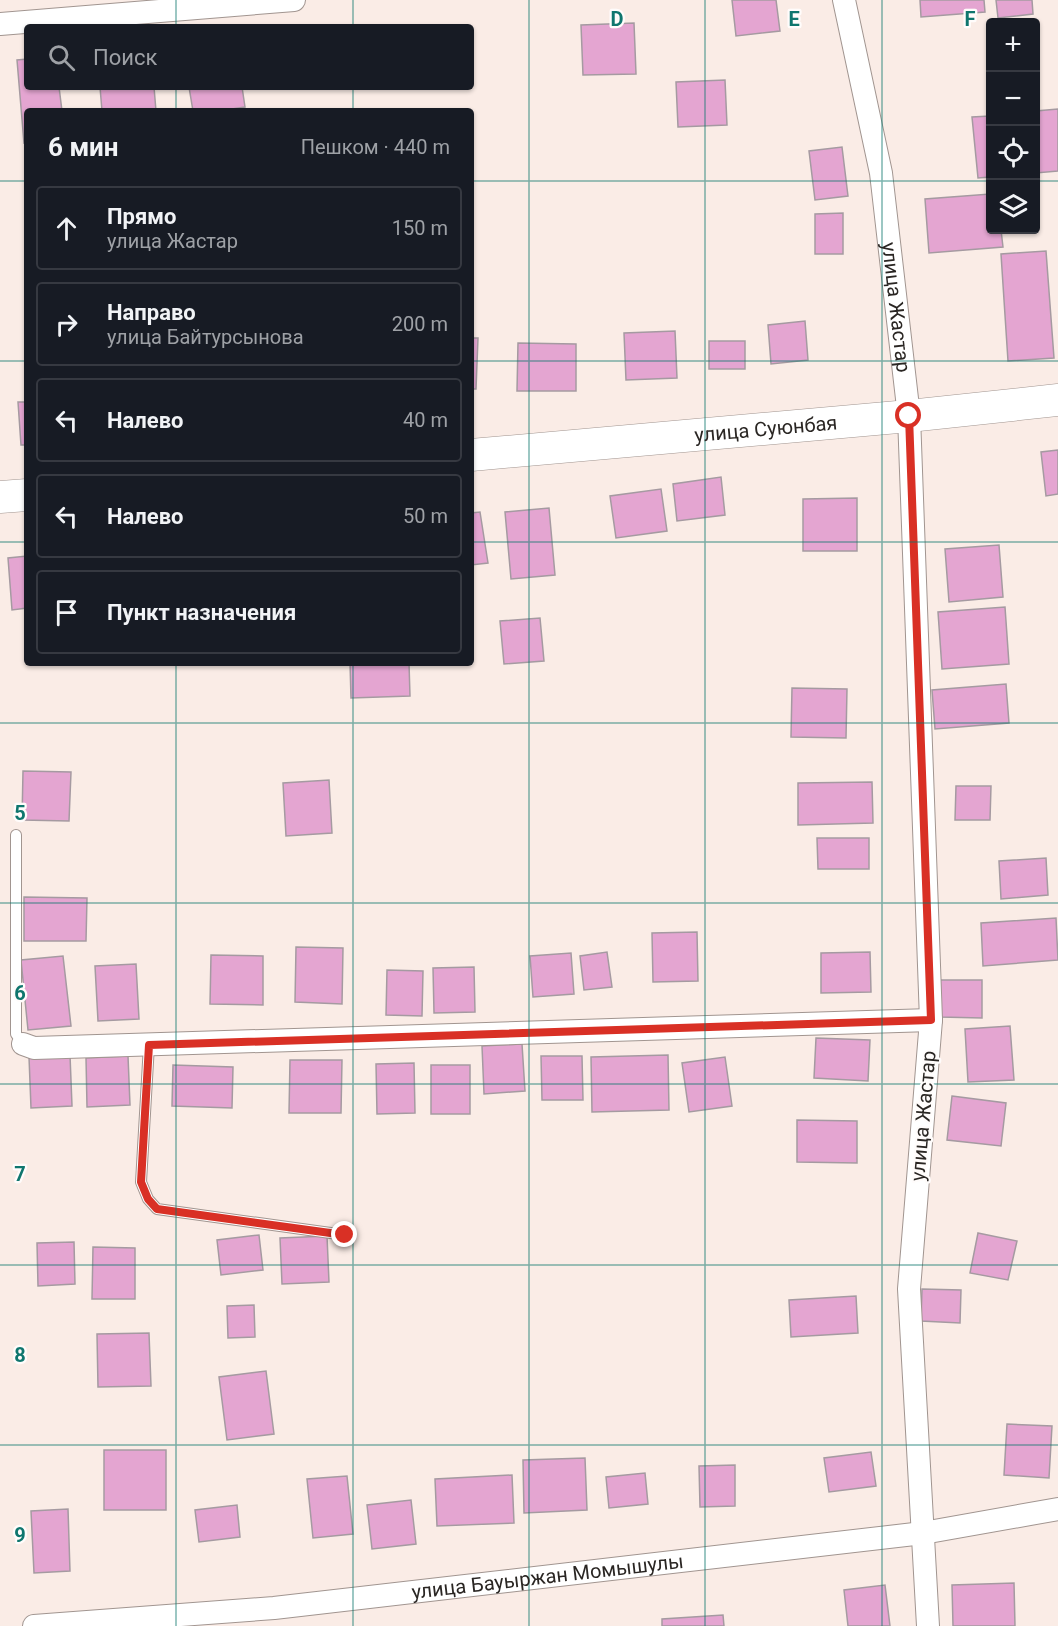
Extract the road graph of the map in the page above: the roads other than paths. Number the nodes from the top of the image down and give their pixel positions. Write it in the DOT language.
graph roads {
  1 [pos="294,0"];
  2 [pos="844,0"];
  3 [pos="0,24"];
  4 [pos="1058,400"];
  5 [pos="909,416"];
  6 [pos="474,455"];
  7 [pos="24,495"];
  8 [pos="0,497"];
  9 [pos="16,835"];
  10 [pos="931,1020"];
  11 [pos="23,1044"];
  12 [pos="149,1045"];
  13 [pos="345,1235"];
  14 [pos="1058,1509"];
  15 [pos="923,1533"];
  16 [pos="34,1626"];
  17 [pos="928,1626"];
  1 -- 3 [label="street"];
  2 -- 5 [label="street, улица Жастар"];
  4 -- 5 [label="main road, улица Суюнбая"];
  5 -- 6 [label="main road, улица Суюнбая"];
  5 -- 10 [label="street, улица Жастар"];
  7 -- 8 [label="main road"];
  9 -- 11 [label="lane"];
  10 -- 12 [label="street"];
  10 -- 15 [label="street, улица Жастар"];
  11 -- 12 [label="street"];
  12 -- 13 [label="lane"];
  14 -- 15 [label="street, улица Бауыржан Момышулы"];
  15 -- 16 [label="street, улица Бауыржан Момышулы"];
  15 -- 17 [label="street, улица Жастар"];
}
